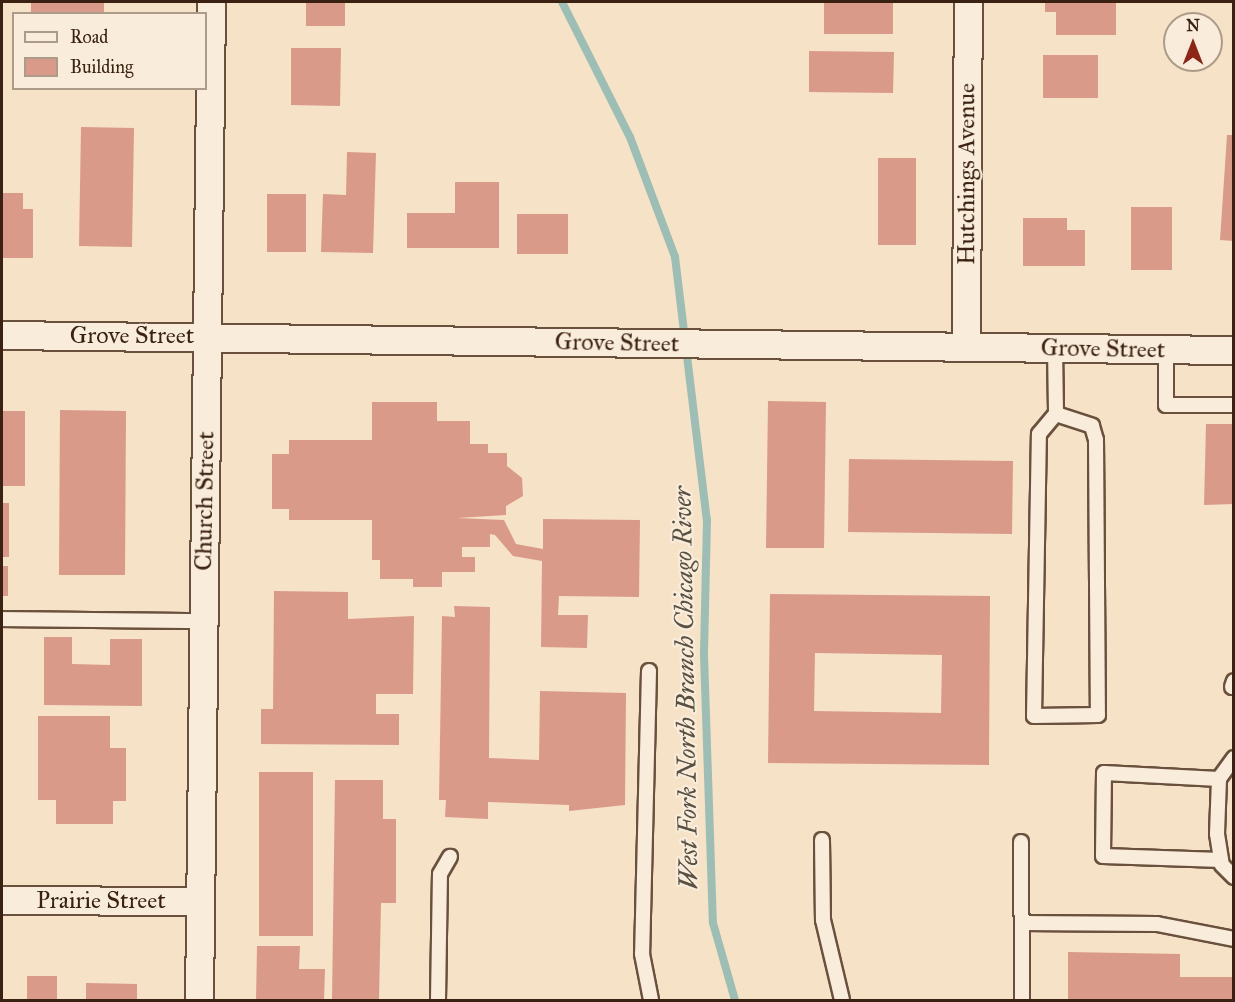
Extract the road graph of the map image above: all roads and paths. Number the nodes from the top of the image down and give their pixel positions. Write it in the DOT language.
graph roads {
  1 [pos="212,2"];
  2 [pos="968,2"];
  3 [pos="2,335"];
  4 [pos="207,337"];
  5 [pos="966,347"];
  6 [pos="1055,348"];
  7 [pos="1166,349"];
  8 [pos="1233,350"];
  9 [pos="1233,405"];
  10 [pos="1056,414"];
  11 [pos="2,619"];
  12 [pos="204,621"];
  13 [pos="650,672"];
  14 [pos="1233,758"];
  15 [pos="1219,779"];
  16 [pos="822,840"];
  17 [pos="1021,842"];
  18 [pos="450,857"];
  19 [pos="1221,860"];
  20 [pos="1233,877"];
  21 [pos="2,900"];
  22 [pos="200,901"];
  23 [pos="1022,923"];
  24 [pos="1233,939"];
  25 [pos="199,1000"];
  26 [pos="438,1000"];
  27 [pos="651,1000"];
  28 [pos="842,1000"];
  29 [pos="1022,1000"];
  1 -- 4 [label="street, Church Street"];
  2 -- 5 [label="street, Hutchings Avenue"];
  3 -- 4 [label="street, Grove Street"];
  4 -- 5 [label="street, Grove Street"];
  4 -- 12 [label="street, Church Street"];
  5 -- 6 [label="street, Grove Street"];
  6 -- 7 [label="street, Grove Street"];
  6 -- 10 [label="lane"];
  7 -- 8 [label="street, Grove Street"];
  7 -- 9 [label="lane"];
  10 -- 10 [label="lane"];
  11 -- 12 [label="lane"];
  12 -- 22 [label="street, Church Street"];
  13 -- 27 [label="lane"];
  14 -- 15 [label="lane"];
  15 -- 19 [label="lane"];
  15 -- 19 [label="lane"];
  16 -- 28 [label="lane"];
  17 -- 23 [label="lane"];
  18 -- 26 [label="lane"];
  19 -- 20 [label="lane"];
  21 -- 22 [label="street, Prairie Street"];
  22 -- 25 [label="street, Church Street"];
  23 -- 24 [label="lane"];
  23 -- 29 [label="lane"];
}
